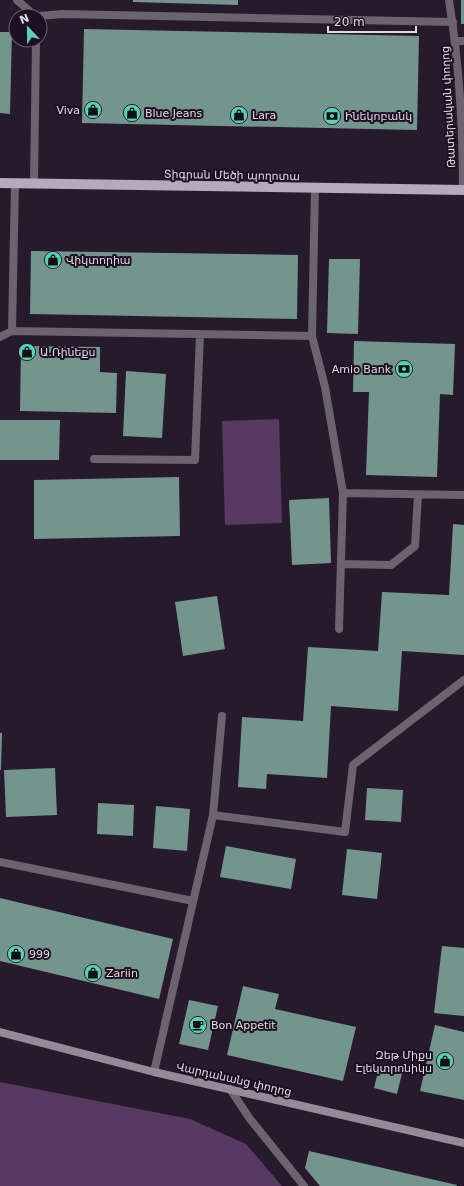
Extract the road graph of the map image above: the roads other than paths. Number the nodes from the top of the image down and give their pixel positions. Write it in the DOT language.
graph roads {
  1 [pos="17,0"];
  2 [pos="449,0"];
  3 [pos="26,8"];
  4 [pos="48,15"];
  5 [pos="453,22"];
  6 [pos="460,41"];
  7 [pos="36,48"];
  8 [pos="0,183"];
  9 [pos="15,183"];
  10 [pos="34,183"];
  11 [pos="314,188"];
  12 [pos="463,190"];
  13 [pos="12,331"];
  14 [pos="200,334"];
  15 [pos="312,336"];
  16 [pos="0,337"];
  17 [pos="94,459"];
  18 [pos="343,493"];
  19 [pos="418,495"];
  20 [pos="464,495"];
  21 [pos="341,564"];
  22 [pos="339,629"];
  23 [pos="464,680"];
  24 [pos="222,716"];
  25 [pos="213,815"];
  26 [pos="0,862"];
  27 [pos="193,901"];
  28 [pos="0,1032"];
  29 [pos="154,1072"];
  30 [pos="230,1089"];
  31 [pos="464,1143"];
  32 [pos="304,1186"];
  1 -- 3 [label="street"];
  2 -- 5 [label="street, Թատերական փողոց"];
  4 -- 5 [label="street"];
  5 -- 6 [label="street, Թատերական փողոց"];
  6 -- 12 [label="street, Թատերական փողոց"];
  7 -- 10 [label="street"];
  8 -- 9 [label="main road, Տիգրան Մեծի պողոտա"];
  9 -- 10 [label="main road, Տիգրան Մեծի պողոտա"];
  9 -- 13 [label="street"];
  10 -- 11 [label="main road, Տիգրան Մեծի պողոտա"];
  11 -- 12 [label="main road, Տիգրան Մեծի պողոտա"];
  11 -- 15 [label="street"];
  13 -- 14 [label="street"];
  13 -- 16 [label="street"];
  14 -- 15 [label="street"];
  14 -- 17 [label="street"];
  15 -- 18 [label="street"];
  18 -- 19 [label="street"];
  18 -- 21 [label="street"];
  19 -- 20 [label="street"];
  19 -- 21 [label="street"];
  21 -- 22 [label="street"];
  23 -- 25 [label="street"];
  24 -- 25 [label="street"];
  25 -- 27 [label="street"];
  26 -- 27 [label="street"];
  27 -- 29 [label="street"];
  28 -- 29 [label="street, Վարդանանց փողոց"];
  29 -- 30 [label="street, Վարդանանց փողոց"];
  30 -- 31 [label="street, Վարդանանց փողոց"];
  30 -- 32 [label="street"];
}
